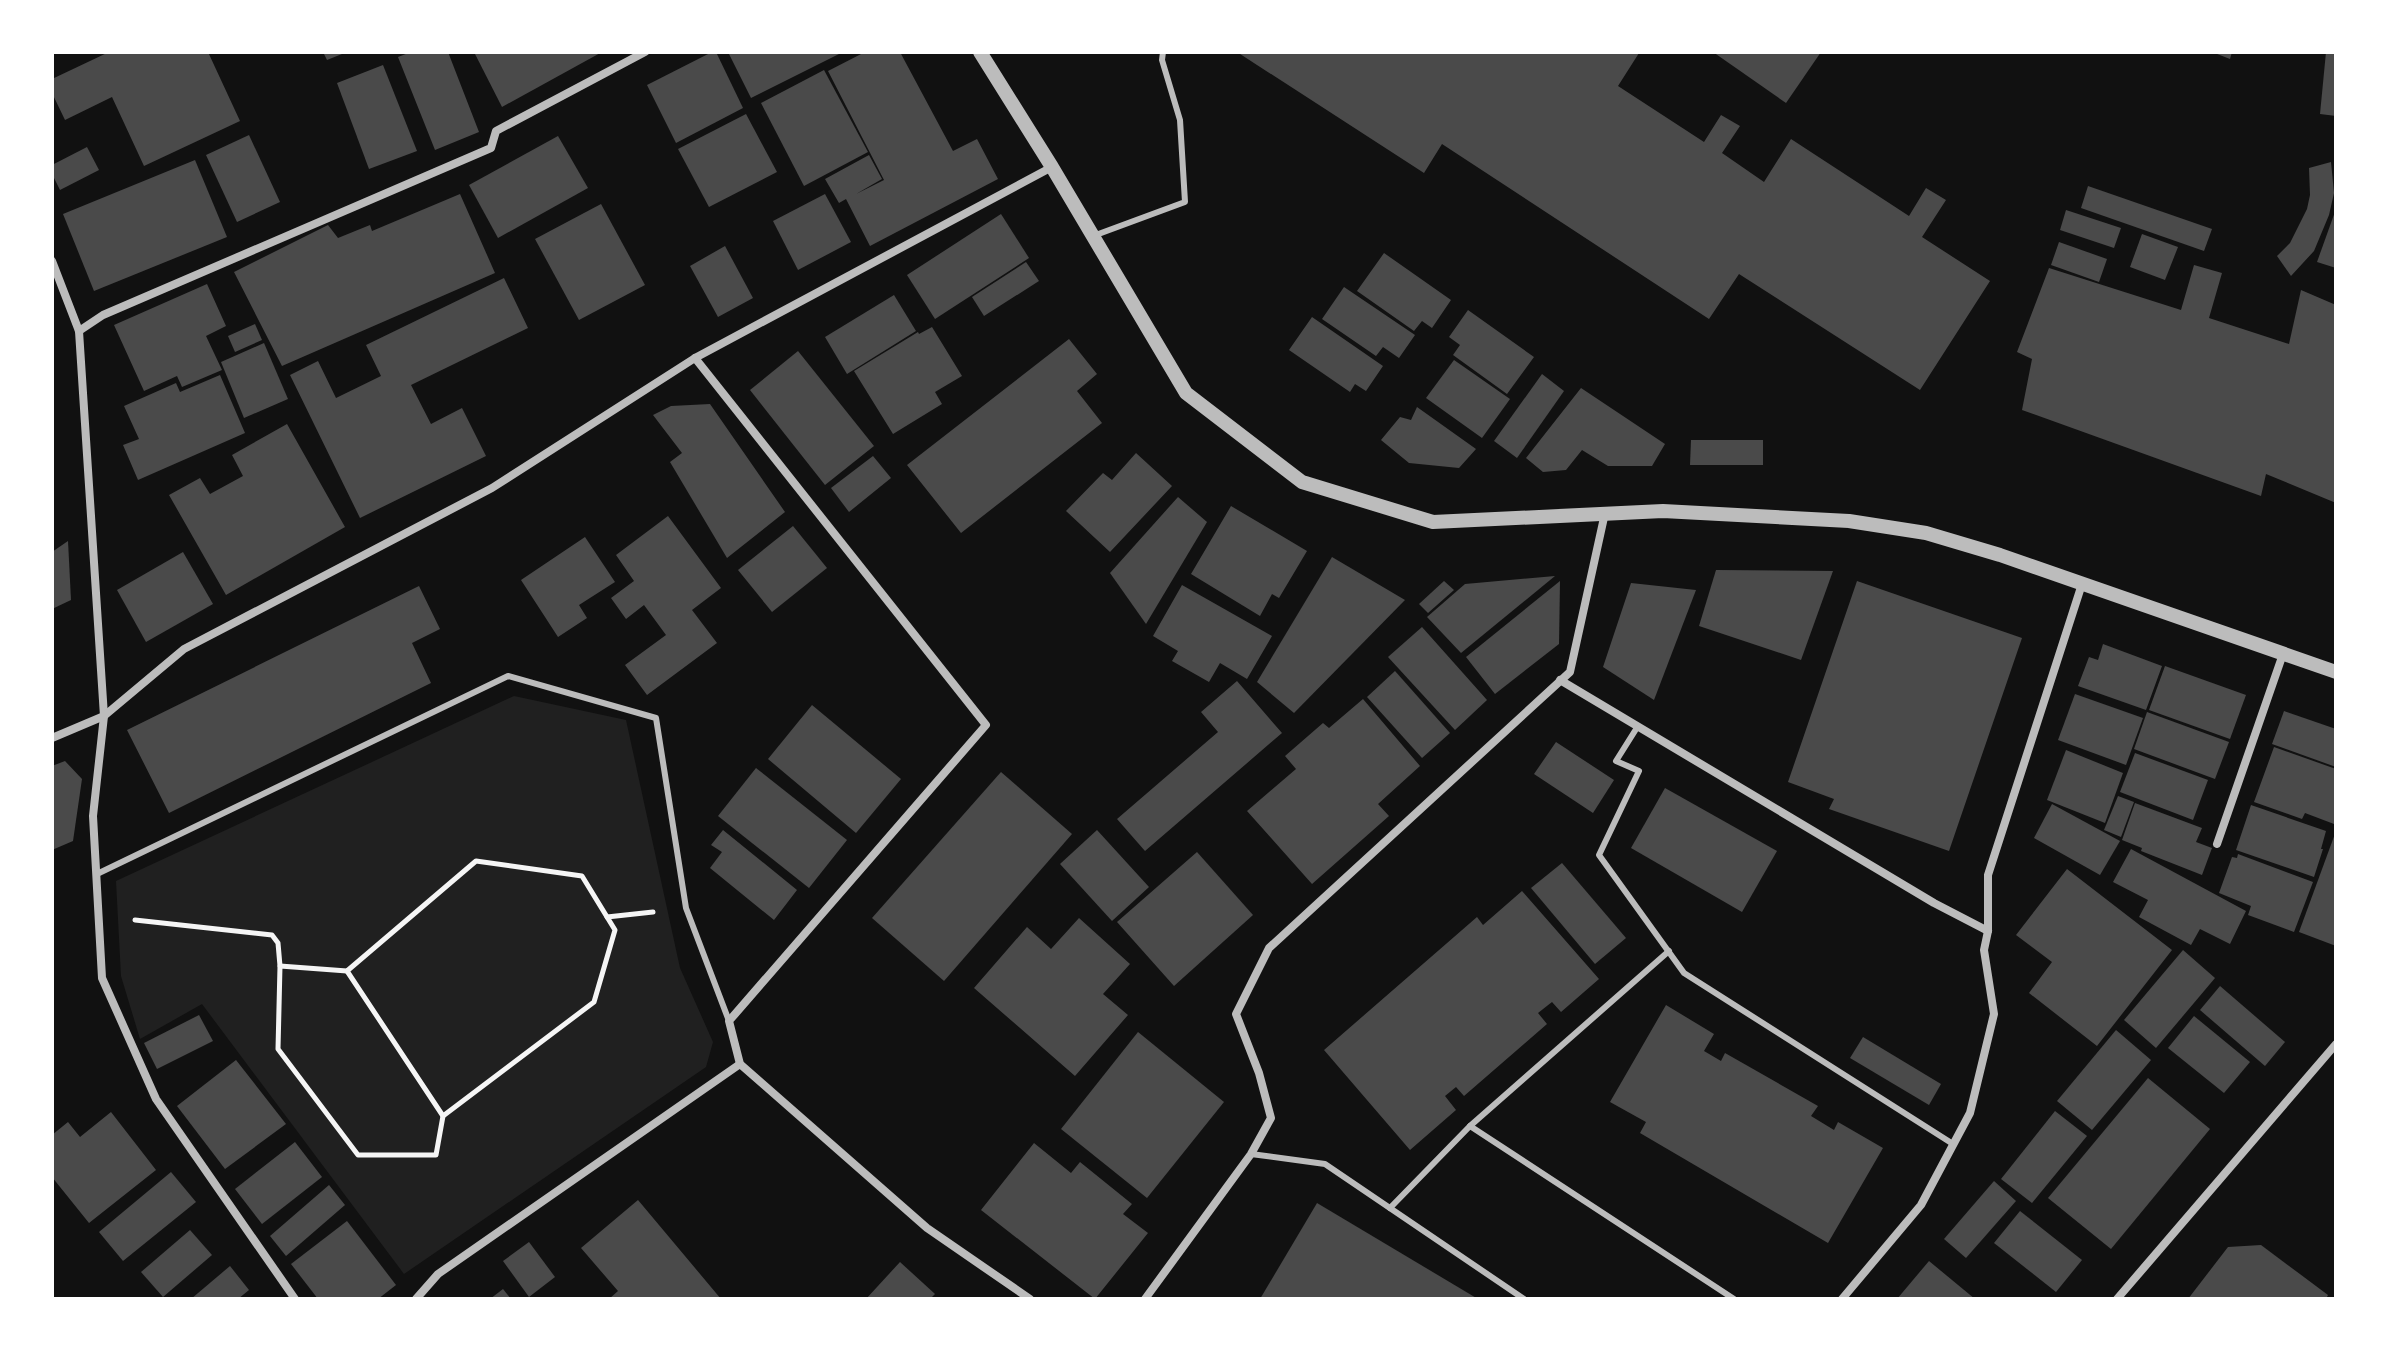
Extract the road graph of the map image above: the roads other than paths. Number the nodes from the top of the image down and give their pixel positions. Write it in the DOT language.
graph roads {
  1 [pos="645,52"];
  2 [pos="980,52"];
  3 [pos="1163,52"];
  4 [pos="1052,167"];
  5 [pos="1093,236"];
  6 [pos="52,261"];
  7 [pos="79,331"];
  8 [pos="695,358"];
  9 [pos="1605,513"];
  10 [pos="2082,584"];
  11 [pos="2283,654"];
  12 [pos="2336,672"];
  13 [pos="1560,680"];
  14 [pos="104,716"];
  15 [pos="1638,726"];
  16 [pos="52,738"];
  17 [pos="2217,844"];
  18 [pos="97,874"];
  19 [pos="1988,931"];
  20 [pos="1669,951"];
  21 [pos="729,1021"];
  22 [pos="2336,1044"];
  23 [pos="740,1064"];
  24 [pos="1470,1126"];
  25 [pos="1953,1144"];
  26 [pos="1251,1154"];
  27 [pos="1390,1208"];
  28 [pos="295,1299"];
  29 [pos="416,1299"];
  30 [pos="1030,1299"];
  31 [pos="1145,1299"];
  32 [pos="1524,1299"];
  33 [pos="1734,1299"];
  34 [pos="1842,1299"];
  35 [pos="2117,1299"];
  1 -- 7 [label="street"];
  2 -- 4 [label="street"];
  3 -- 5 [label="lane"];
  4 -- 5 [label="street"];
  4 -- 8 [label="street"];
  5 -- 9 [label="street"];
  6 -- 7 [label="street"];
  7 -- 14 [label="street"];
  8 -- 14 [label="street"];
  8 -- 21 [label="street"];
  9 -- 10 [label="street"];
  9 -- 13 [label="street"];
  10 -- 11 [label="street"];
  10 -- 19 [label="street"];
  11 -- 12 [label="street"];
  11 -- 17 [label="street"];
  13 -- 15 [label="street"];
  13 -- 26 [label="street"];
  14 -- 16 [label="street"];
  14 -- 18 [label="street"];
  15 -- 19 [label="street"];
  15 -- 20 [label="lane"];
  18 -- 21 [label="lane"];
  18 -- 28 [label="street"];
  19 -- 25 [label="street"];
  20 -- 24 [label="lane"];
  20 -- 25 [label="lane"];
  21 -- 23 [label="street"];
  22 -- 35 [label="street"];
  23 -- 29 [label="street"];
  23 -- 30 [label="street"];
  24 -- 27 [label="lane"];
  24 -- 33 [label="lane"];
  25 -- 34 [label="street"];
  26 -- 27 [label="lane"];
  26 -- 31 [label="street"];
  27 -- 32 [label="lane"];
}
